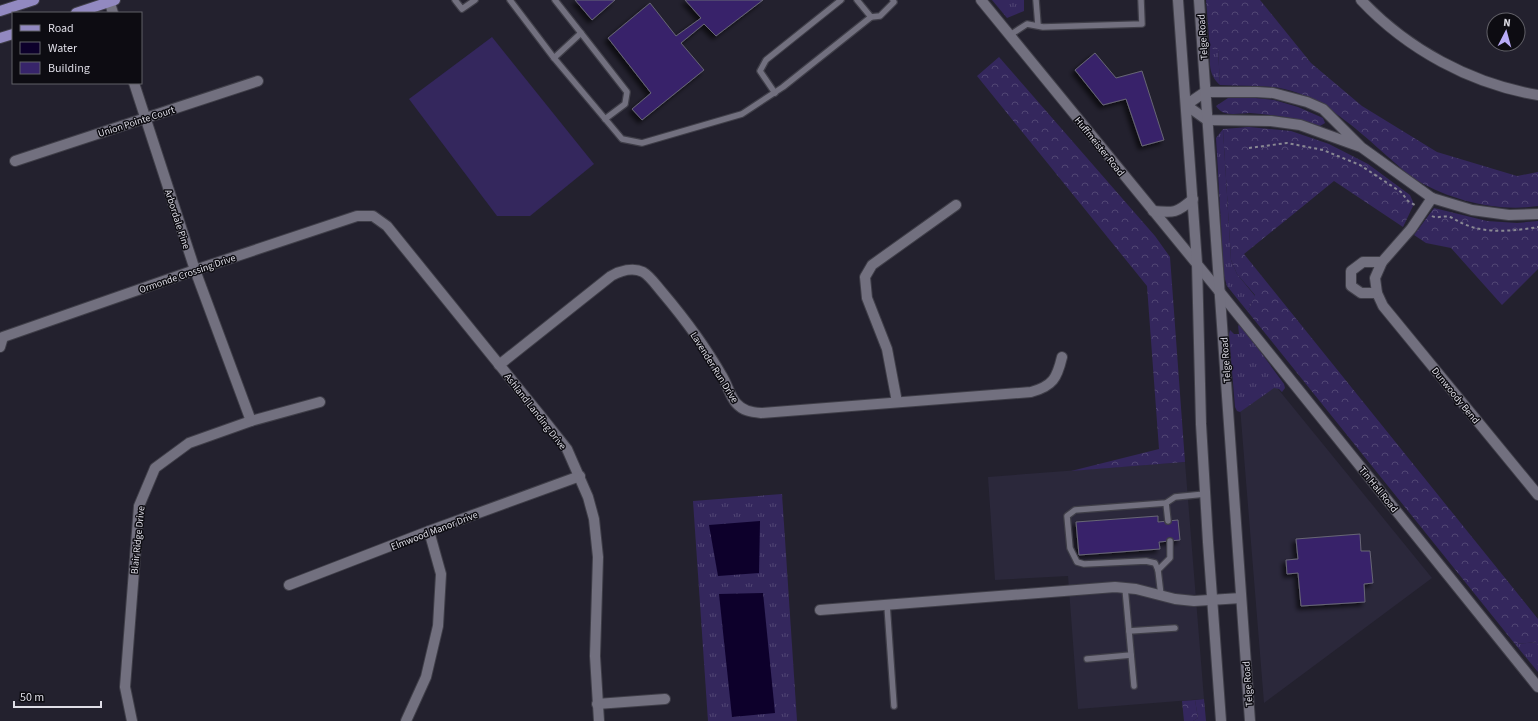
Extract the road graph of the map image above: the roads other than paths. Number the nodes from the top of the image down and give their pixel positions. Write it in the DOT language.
graph roads {
  1 [pos="34,0"];
  2 [pos="111,0"];
  3 [pos="455,0"];
  4 [pos="475,0"];
  5 [pos="510,0"];
  6 [pos="555,0"];
  7 [pos="841,0"];
  8 [pos="857,0"];
  9 [pos="893,0"];
  10 [pos="981,0"];
  11 [pos="1036,0"];
  12 [pos="1141,0"];
  13 [pos="1178,0"];
  14 [pos="1199,0"];
  15 [pos="1361,0"];
  16 [pos="0,11"];
  17 [pos="79,12"];
  18 [pos="113,12"];
  19 [pos="871,17"];
  20 [pos="1038,25"];
  21 [pos="581,33"];
  22 [pos="12,34"];
  23 [pos="1010,35"];
  24 [pos="0,38"];
  25 [pos="554,58"];
  26 [pos="258,81"];
  27 [pos="134,84"];
  28 [pos="1206,92"];
  29 [pos="774,93"];
  30 [pos="1538,95"];
  31 [pos="1186,105"];
  32 [pos="145,118"];
  33 [pos="605,119"];
  34 [pos="1207,120"];
  35 [pos="1360,147"];
  36 [pos="15,160"];
  37 [pos="1432,198"];
  38 [pos="1193,199"];
  39 [pos="956,205"];
  40 [pos="1153,211"];
  41 [pos="1538,214"];
  42 [pos="373,216"];
  43 [pos="1382,262"];
  44 [pos="1197,263"];
  45 [pos="195,270"];
  46 [pos="1219,291"];
  47 [pos="1377,293"];
  48 [pos="2,342"];
  49 [pos="1062,357"];
  50 [pos="499,365"];
  51 [pos="320,402"];
  52 [pos="897,402"];
  53 [pos="251,421"];
  54 [pos="580,476"];
  55 [pos="1205,494"];
  56 [pos="1538,495"];
  57 [pos="1166,503"];
  58 [pos="1168,521"];
  59 [pos="429,531"];
  60 [pos="1170,541"];
  61 [pos="1158,570"];
  62 [pos="289,586"];
  63 [pos="1125,588"];
  64 [pos="1161,595"];
  65 [pos="1241,598"];
  66 [pos="1213,600"];
  67 [pos="887,605"];
  68 [pos="820,610"];
  69 [pos="1175,628"];
  70 [pos="1129,631"];
  71 [pos="1131,655"];
  72 [pos="1087,659"];
  73 [pos="1134,686"];
  74 [pos="1538,687"];
  75 [pos="665,699"];
  76 [pos="597,704"];
  77 [pos="894,706"];
  78 [pos="132,721"];
  79 [pos="406,721"];
  80 [pos="599,721"];
  81 [pos="1221,721"];
  82 [pos="1250,721"];
  1 -- 16 [label="main road"];
  2 -- 17 [label="main road"];
  2 -- 18 [label="street"];
  3 -- 4 [label="lane"];
  5 -- 25 [label="lane"];
  6 -- 21 [label="lane"];
  7 -- 29 [label="lane"];
  8 -- 19 [label="lane"];
  9 -- 19 [label="lane"];
  10 -- 23 [label="street, Huffmeister Road"];
  11 -- 20 [label="lane"];
  12 -- 20 [label="lane"];
  13 -- 31 [label="street, Telge Road"];
  14 -- 28 [label="street, Telge Road"];
  15 -- 30 [label="street"];
  19 -- 29 [label="lane"];
  20 -- 23 [label="lane"];
  21 -- 25 [label="lane"];
  21 -- 33 [label="lane"];
  22 -- 24 [label="main road"];
  23 -- 40 [label="street, Huffmeister Road"];
  25 -- 33 [label="lane"];
  26 -- 32 [label="street, Union Pointe Court"];
  27 -- 32 [label="street, Arbordale Pine"];
  28 -- 31 [label="street"];
  28 -- 34 [label="street, Telge Road"];
  28 -- 35 [label="street"];
  29 -- 33 [label="lane"];
  31 -- 34 [label="street"];
  31 -- 38 [label="street, Telge Road"];
  32 -- 36 [label="street, Union Pointe Court"];
  32 -- 45 [label="street, Arbordale Pine"];
  34 -- 35 [label="street"];
  34 -- 46 [label="street, Telge Road"];
  35 -- 37 [label="street"];
  37 -- 41 [label="street"];
  37 -- 43 [label="street, Dunwoody Bend"];
  38 -- 40 [label="street"];
  38 -- 44 [label="street, Telge Road"];
  39 -- 52 [label="street"];
  40 -- 44 [label="street, Huffmeister Road"];
  42 -- 45 [label="street, Ormonde Crossing Drive"];
  42 -- 50 [label="street, Ashland Landing Drive"];
  43 -- 47 [label="street, Dunwoody Bend"];
  43 -- 47 [label="street"];
  44 -- 46 [label="street, Huffmeister Road"];
  44 -- 55 [label="street, Telge Road"];
  45 -- 48 [label="street, Ormonde Crossing Drive"];
  45 -- 53 [label="street, Arbordale Pine"];
  46 -- 65 [label="street, Telge Road"];
  46 -- 74 [label="street, Tin Hall Road"];
  47 -- 56 [label="street, Dunwoody Bend"];
  49 -- 52 [label="street, Lavender Run Drive"];
  50 -- 52 [label="street, Lavender Run Drive"];
  50 -- 54 [label="street, Ashland Landing Drive"];
  51 -- 53 [label="street, Blair Ridge Drive"];
  53 -- 78 [label="street, Blair Ridge Drive"];
  54 -- 59 [label="street, Elmwood Manor Drive"];
  54 -- 76 [label="street, Ashland Landing Drive"];
  55 -- 57 [label="lane"];
  55 -- 66 [label="street, Telge Road"];
  57 -- 58 [label="lane"];
  57 -- 61 [label="lane"];
  59 -- 62 [label="street, Elmwood Manor Drive"];
  59 -- 79 [label="street"];
  60 -- 61 [label="lane"];
  61 -- 64 [label="lane"];
  63 -- 64 [label="street"];
  63 -- 67 [label="street"];
  63 -- 70 [label="lane"];
  64 -- 66 [label="street"];
  65 -- 66 [label="street"];
  65 -- 82 [label="street, Telge Road"];
  66 -- 81 [label="street, Telge Road"];
  67 -- 68 [label="street"];
  67 -- 77 [label="lane"];
  69 -- 70 [label="lane"];
  70 -- 71 [label="lane"];
  71 -- 72 [label="lane"];
  71 -- 73 [label="lane"];
  75 -- 76 [label="street"];
  76 -- 80 [label="street, Ashland Landing Drive"];
}
